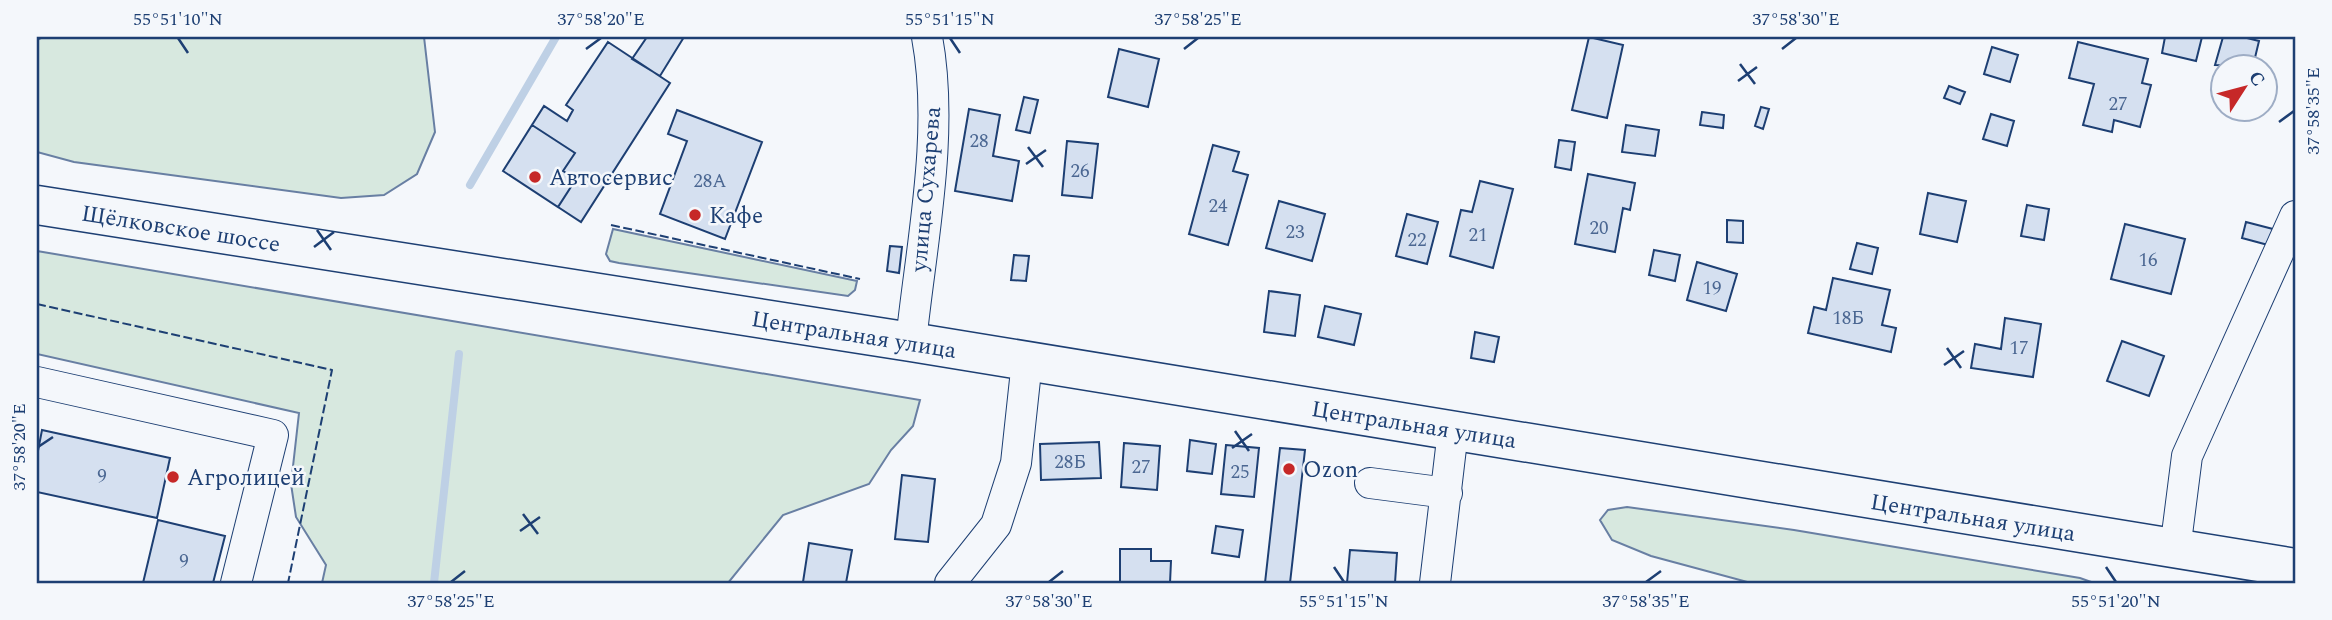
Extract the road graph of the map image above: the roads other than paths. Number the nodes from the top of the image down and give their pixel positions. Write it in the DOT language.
graph roads {
  1 [pos="927,37"];
  2 [pos="37,205"];
  3 [pos="2295,216"];
  4 [pos="532,285"];
  5 [pos="911,342"];
  6 [pos="1027,361"];
  7 [pos="37,382"];
  8 [pos="1453,431"];
  9 [pos="1370,483"];
  10 [pos="1447,494"];
  11 [pos="2175,550"];
  12 [pos="2295,568"];
  13 [pos="236,583"];
  14 [pos="950,583"];
  15 [pos="1435,583"];
  1 -- 5 [label="street, улица Сухарева"];
  2 -- 4 [label="main road, Щёлковское шоссе"];
  3 -- 11 [label="street"];
  4 -- 5 [label="main road, Центральная улица"];
  5 -- 6 [label="main road, Центральная улица"];
  6 -- 8 [label="main road, Центральная улица"];
  6 -- 14 [label="street"];
  7 -- 13 [label="street"];
  8 -- 10 [label="street"];
  8 -- 11 [label="main road, Центральная улица"];
  9 -- 10 [label="street"];
  10 -- 15 [label="street"];
  11 -- 12 [label="main road, Центральная улица"];
}
